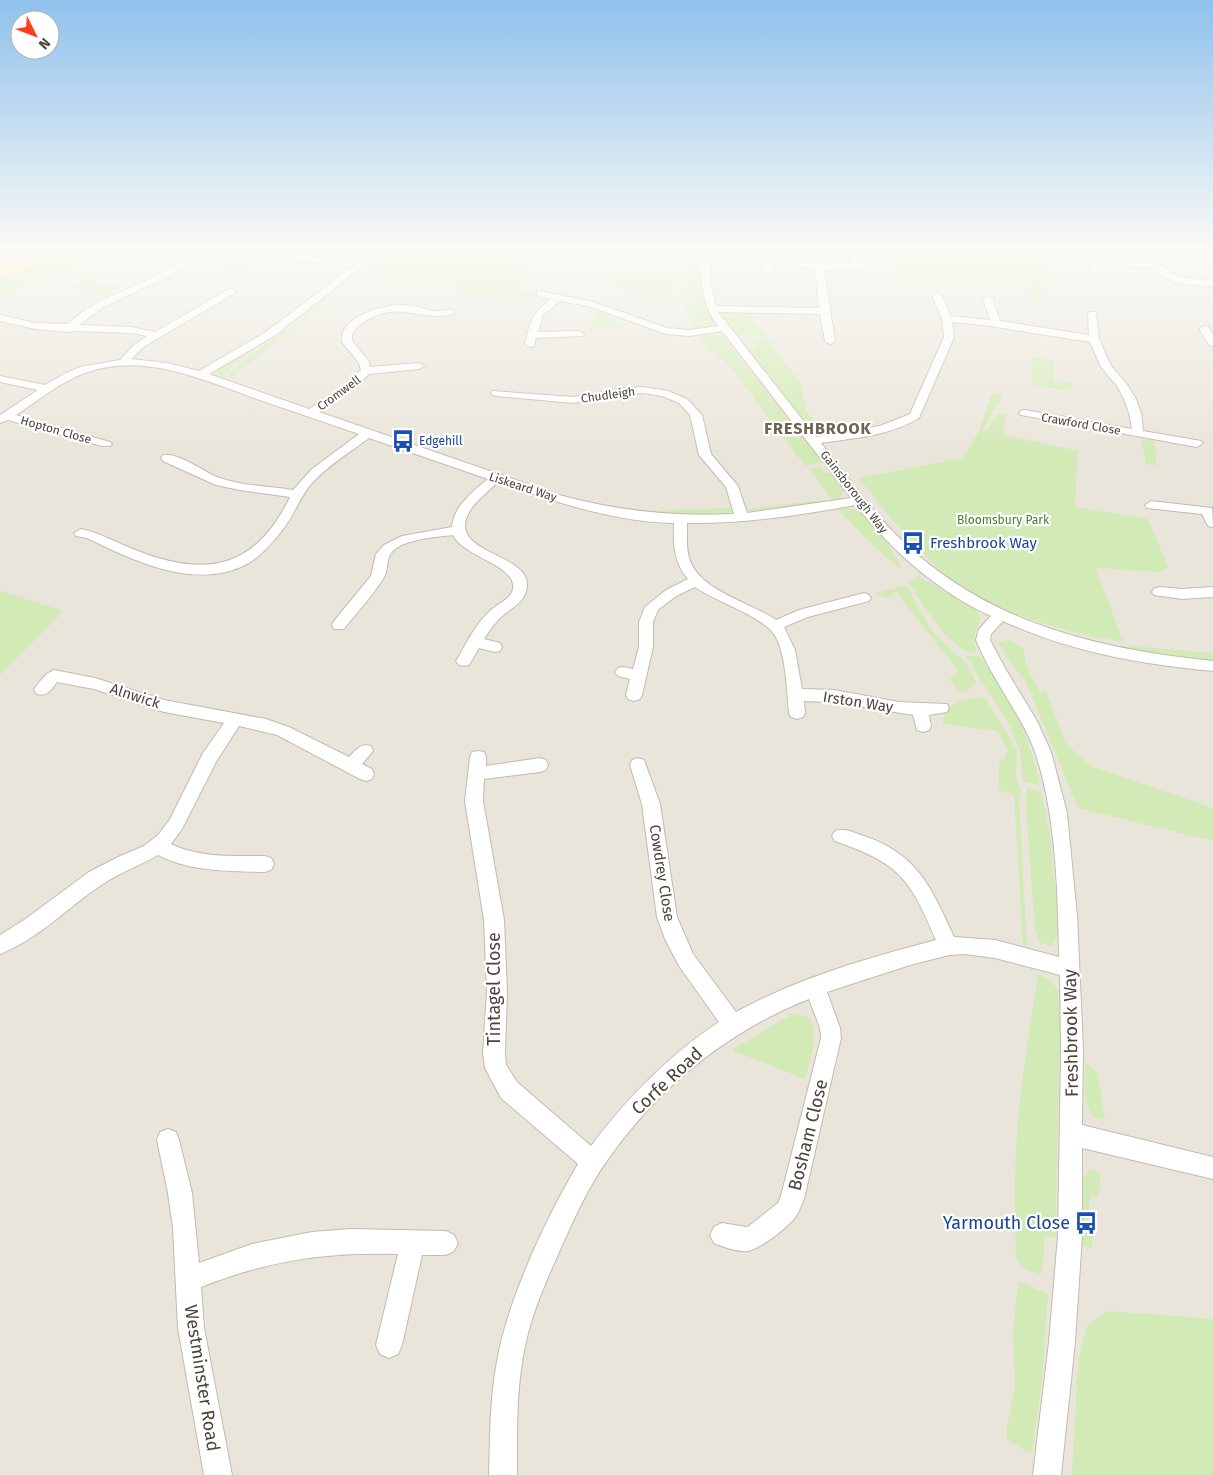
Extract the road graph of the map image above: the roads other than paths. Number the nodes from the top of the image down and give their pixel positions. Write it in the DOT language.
graph roads {
  1 [pos="82,317"];
  2 [pos="186,317"];
  3 [pos="292,317"];
  4 [pos="367,317"];
  5 [pos="538,317"];
  6 [pos="627,317"];
  7 [pos="718,317"];
  8 [pos="825,317"];
  9 [pos="996,317"];
  10 [pos="0,318"];
  11 [pos="947,319"];
  12 [pos="1107,322"];
  13 [pos="996,325"];
  14 [pos="725,328"];
  15 [pos="69,329"];
  16 [pos="1204,329"];
  17 [pos="579,334"];
  18 [pos="157,335"];
  19 [pos="1094,339"];
  20 [pos="830,341"];
  21 [pos="1213,343"];
  22 [pos="123,363"];
  23 [pos="419,366"];
  24 [pos="366,372"];
  25 [pos="200,375"];
  26 [pos="0,379"];
  27 [pos="48,389"];
  28 [pos="496,393"];
  29 [pos="310,413"];
  30 [pos="1025,413"];
  31 [pos="3,418"];
  32 [pos="367,434"];
  33 [pos="1138,434"];
  34 [pos="813,441"];
  35 [pos="1197,443"];
  36 [pos="106,444"];
  37 [pos="167,458"];
  38 [pos="496,478"];
  39 [pos="298,495"];
  40 [pos="860,500"];
  41 [pos="1151,505"];
  42 [pos="1211,516"];
  43 [pos="742,518"];
  44 [pos="681,521"];
  45 [pos="458,530"];
  46 [pos="81,533"];
  47 [pos="107,543"];
  48 [pos="95,551"];
  49 [pos="696,581"];
  50 [pos="1159,592"];
  51 [pos="1213,592"];
  52 [pos="864,598"];
  53 [pos="842,603"];
  54 [pos="851,615"];
  55 [pos="1000,615"];
  56 [pos="339,625"];
  57 [pos="774,626"];
  58 [pos="476,642"];
  59 [pos="495,647"];
  60 [pos="464,661"];
  61 [pos="1213,666"];
  62 [pos="623,672"];
  63 [pos="639,676"];
  64 [pos="42,690"];
  65 [pos="634,695"];
  66 [pos="795,695"];
  67 [pos="941,708"];
  68 [pos="920,710"];
  69 [pos="797,713"];
  70 [pos="235,719"];
  71 [pos="923,726"];
  72 [pos="365,752"];
  73 [pos="540,765"];
  74 [pos="638,765"];
  75 [pos="841,836"];
  76 [pos="157,846"];
  77 [pos="265,864"];
  78 [pos="0,945"];
  79 [pos="948,946"];
  80 [pos="1070,969"];
  81 [pos="815,987"];
  82 [pos="733,1025"];
  83 [pos="1072,1134"];
  84 [pos="168,1140"];
  85 [pos="593,1162"];
  86 [pos="1213,1168"];
  87 [pos="722,1235"];
  88 [pos="413,1243"];
  89 [pos="446,1243"];
  90 [pos="187,1280"];
  91 [pos="389,1346"];
  92 [pos="218,1475"];
  93 [pos="504,1475"];
  94 [pos="1047,1475"];
  1 -- 15 [label="street"];
  2 -- 18 [label="street"];
  3 -- 25 [label="street"];
  4 -- 24 [label="street, Cromwell"];
  5 -- 17 [label="street"];
  6 -- 14 [label="street"];
  7 -- 14 [label="street, Gainsborough Way"];
  8 -- 20 [label="street"];
  9 -- 13 [label="street"];
  10 -- 15 [label="street"];
  11 -- 13 [label="street"];
  11 -- 34 [label="street"];
  12 -- 19 [label="street, Crawford Close"];
  13 -- 19 [label="street"];
  14 -- 34 [label="street, Gainsborough Way"];
  15 -- 18 [label="street"];
  16 -- 21 [label="street"];
  18 -- 22 [label="street"];
  19 -- 33 [label="street, Crawford Close"];
  22 -- 25 [label="street, Liskeard Way"];
  22 -- 27 [label="street, Liskeard Way"];
  23 -- 24 [label="street, Cromwell"];
  24 -- 29 [label="street, Cromwell"];
  25 -- 29 [label="street, Liskeard Way"];
  26 -- 27 [label="street"];
  27 -- 31 [label="street, Liskeard Way"];
  28 -- 43 [label="street, Chudleigh"];
  29 -- 32 [label="street, Liskeard Way"];
  30 -- 33 [label="street, Crawford Close"];
  31 -- 36 [label="street, Hopton Close"];
  32 -- 38 [label="street, Liskeard Way"];
  32 -- 39 [label="street"];
  33 -- 35 [label="street, Crawford Close"];
  34 -- 40 [label="street, Gainsborough Way"];
  37 -- 39 [label="street"];
  38 -- 44 [label="street, Liskeard Way"];
  38 -- 45 [label="street"];
  39 -- 47 [label="street"];
  40 -- 43 [label="street, Liskeard Way"];
  40 -- 55 [label="street, Gainsborough Way"];
  41 -- 42 [label="street"];
  43 -- 44 [label="street, Liskeard Way"];
  44 -- 49 [label="street"];
  45 -- 56 [label="street"];
  45 -- 58 [label="street"];
  46 -- 47 [label="street"];
  47 -- 48 [label="street"];
  49 -- 57 [label="street"];
  49 -- 63 [label="street"];
  50 -- 51 [label="street"];
  52 -- 53 [label="street"];
  53 -- 54 [label="street"];
  53 -- 57 [label="street"];
  55 -- 61 [label="street, Gainsborough Way"];
  55 -- 80 [label="street, Freshbrook Way"];
  57 -- 66 [label="street"];
  58 -- 59 [label="street"];
  58 -- 60 [label="street"];
  62 -- 63 [label="street"];
  63 -- 65 [label="street"];
  64 -- 70 [label="street, Alnwick"];
  66 -- 68 [label="street, Irston Way"];
  66 -- 69 [label="street"];
  67 -- 68 [label="street, Irston Way"];
  68 -- 71 [label="street"];
  70 -- 72 [label="street, Alnwick"];
  70 -- 76 [label="street"];
  73 -- 85 [label="street, Tintagel Close"];
  74 -- 82 [label="street, Cowdrey Close"];
  75 -- 79 [label="street"];
  76 -- 77 [label="street"];
  76 -- 78 [label="street"];
  79 -- 80 [label="street, Corfe Road"];
  79 -- 81 [label="street, Corfe Road"];
  80 -- 83 [label="street, Freshbrook Way"];
  81 -- 82 [label="street, Corfe Road"];
  81 -- 87 [label="street, Bosham Close"];
  82 -- 85 [label="street, Corfe Road"];
  83 -- 86 [label="street"];
  83 -- 94 [label="street, Freshbrook Way"];
  84 -- 90 [label="street, Westminster Road"];
  85 -- 93 [label="street, Corfe Road"];
  88 -- 89 [label="street"];
  88 -- 90 [label="street"];
  88 -- 91 [label="street"];
  90 -- 92 [label="street, Westminster Road"];
}
